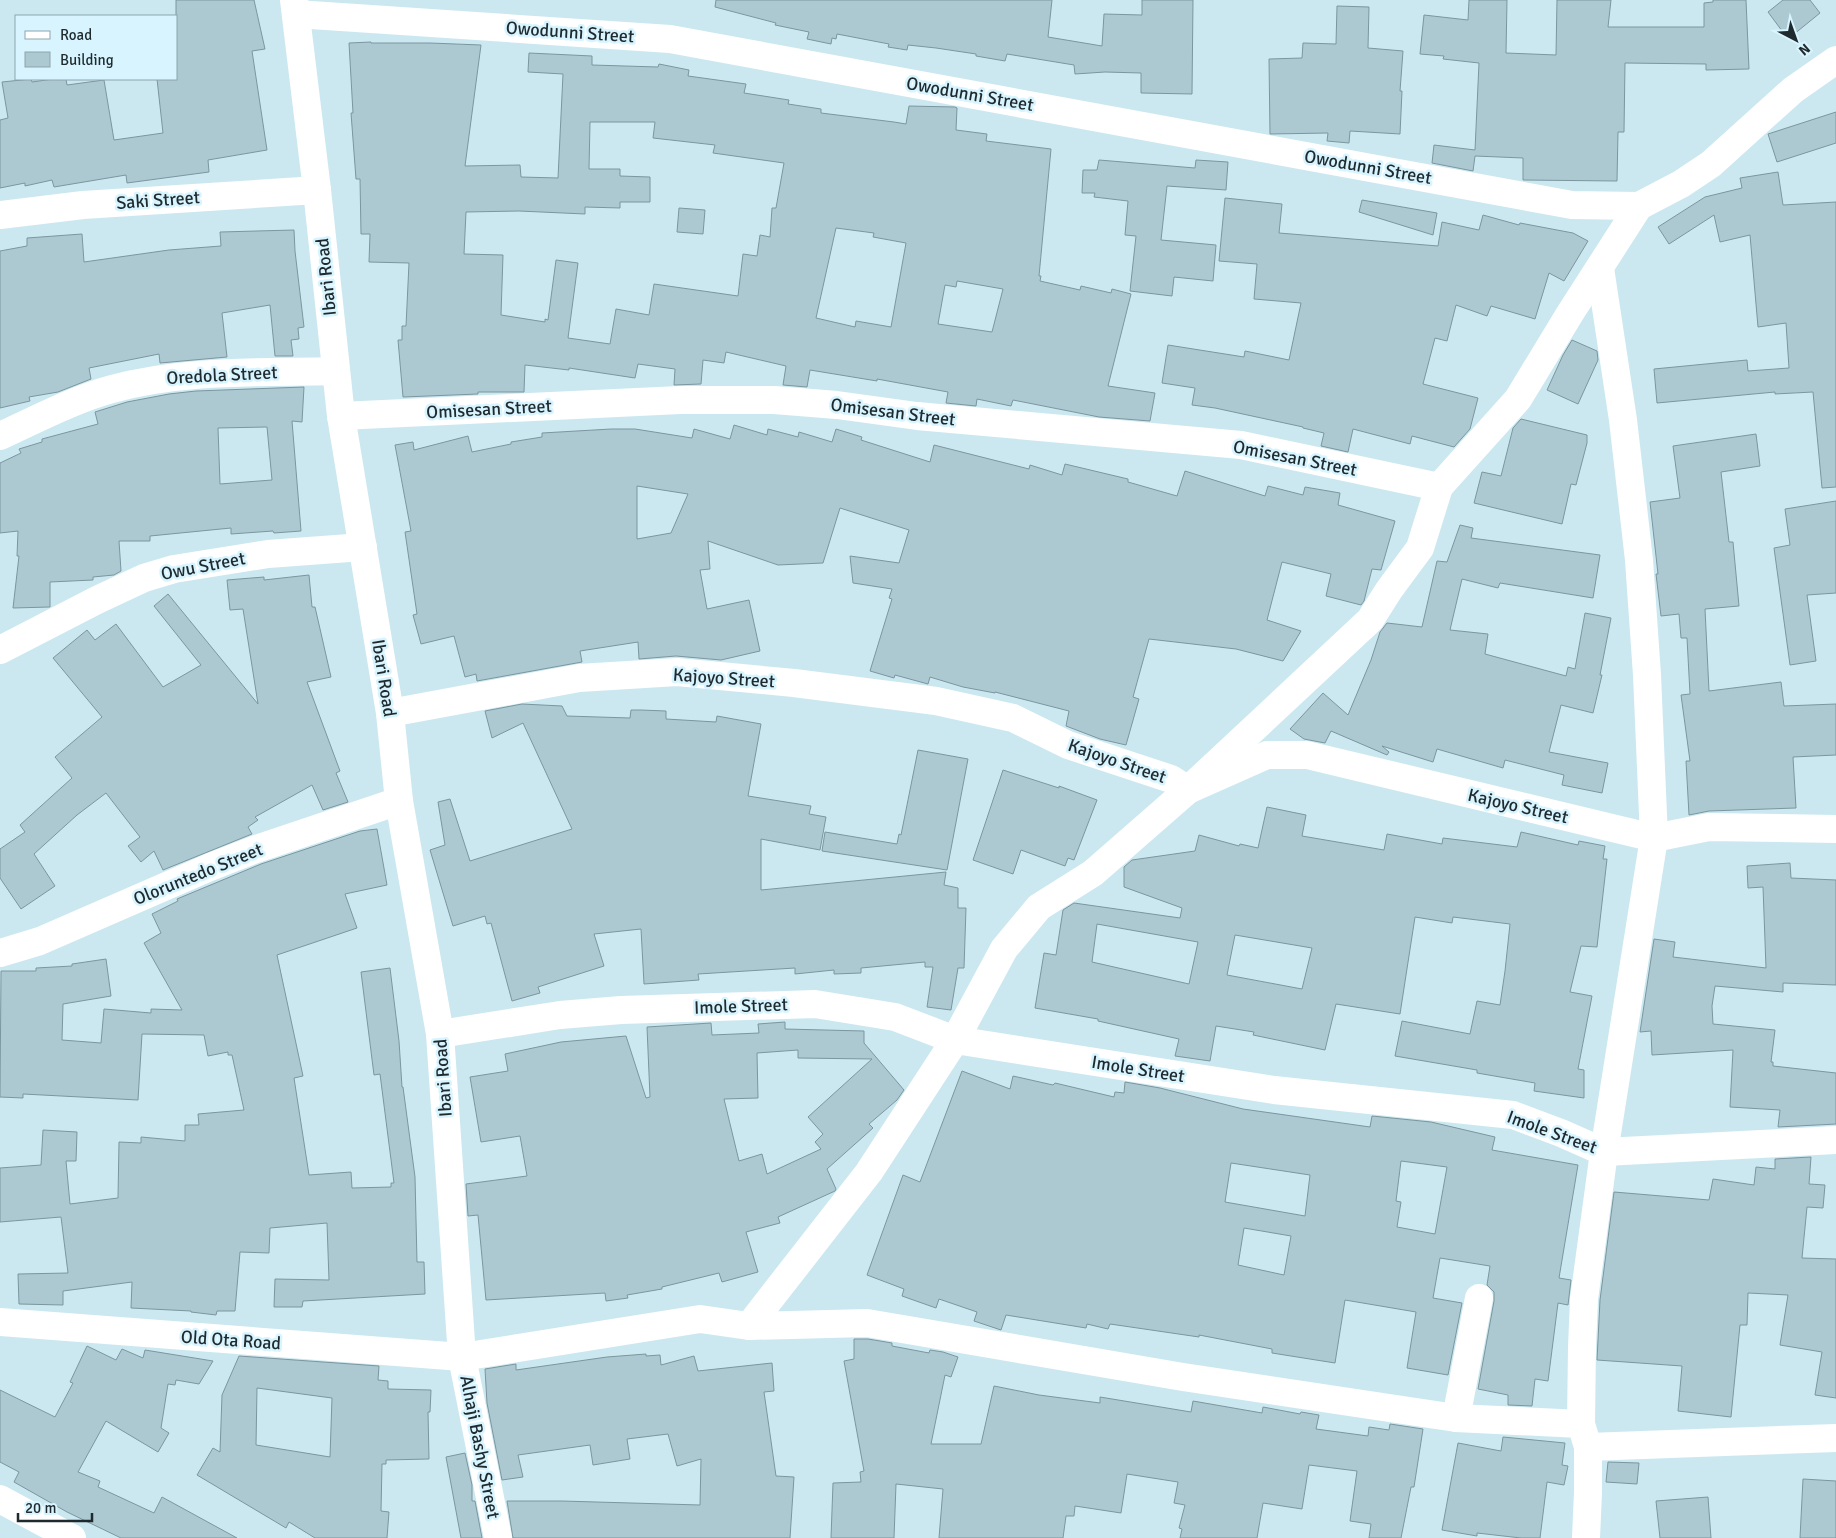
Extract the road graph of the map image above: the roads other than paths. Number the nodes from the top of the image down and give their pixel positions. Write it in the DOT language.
graph roads {
  1 [pos="295,7"];
  2 [pos="1836,60"];
  3 [pos="318,190"];
  4 [pos="1639,206"];
  5 [pos="0,216"];
  6 [pos="1600,268"];
  7 [pos="335,371"];
  8 [pos="341,416"];
  9 [pos="0,436"];
  10 [pos="1439,487"];
  11 [pos="363,547"];
  12 [pos="0,650"];
  13 [pos="390,713"];
  14 [pos="1188,790"];
  15 [pos="399,801"];
  16 [pos="1836,829"];
  17 [pos="1654,838"];
  18 [pos="0,953"];
  19 [pos="440,1034"];
  20 [pos="955,1040"];
  21 [pos="1836,1140"];
  22 [pos="1604,1152"];
  23 [pos="1479,1298"];
  24 [pos="0,1322"];
  25 [pos="749,1326"];
  26 [pos="462,1357"];
  27 [pos="1456,1418"];
  28 [pos="1584,1435"];
  29 [pos="1836,1438"];
  30 [pos="0,1499"];
  31 [pos="72,1538"];
  32 [pos="498,1538"];
  33 [pos="1586,1538"];
  1 -- 3 [label="street, Ibari Road"];
  1 -- 4 [label="street, Owodunni Street"];
  2 -- 4 [label="street"];
  3 -- 5 [label="street, Saki Street"];
  3 -- 7 [label="street, Ibari Road"];
  4 -- 6 [label="street"];
  6 -- 10 [label="street"];
  6 -- 17 [label="street"];
  7 -- 8 [label="street, Ibari Road"];
  7 -- 9 [label="street, Oredola Street"];
  8 -- 10 [label="street, Omisesan Street"];
  8 -- 11 [label="street, Ibari Road"];
  10 -- 14 [label="street"];
  11 -- 12 [label="street, Owu Street"];
  11 -- 13 [label="street, Ibari Road"];
  13 -- 14 [label="street, Kajoyo Street"];
  13 -- 15 [label="street, Ibari Road"];
  14 -- 17 [label="street, Kajoyo Street"];
  14 -- 20 [label="street"];
  15 -- 18 [label="street, Oloruntedo Street"];
  15 -- 19 [label="street, Ibari Road"];
  16 -- 17 [label="street, Kajoyo Street"];
  17 -- 22 [label="street"];
  19 -- 20 [label="street, Imole Street"];
  19 -- 26 [label="street, Ibari Road"];
  20 -- 22 [label="street, Imole Street"];
  20 -- 25 [label="street"];
  21 -- 22 [label="street, Imole Street"];
  22 -- 28 [label="street"];
  23 -- 27 [label="street"];
  24 -- 26 [label="street, Old Ota Road"];
  25 -- 26 [label="street, Old Ota Road"];
  25 -- 27 [label="street, Old Ota Road"];
  26 -- 32 [label="street, Alhaji Bashy Street"];
  27 -- 28 [label="street, Old Ota Road"];
  28 -- 29 [label="street, Old Ota Road"];
  28 -- 33 [label="street"];
  30 -- 31 [label="street"];
}
